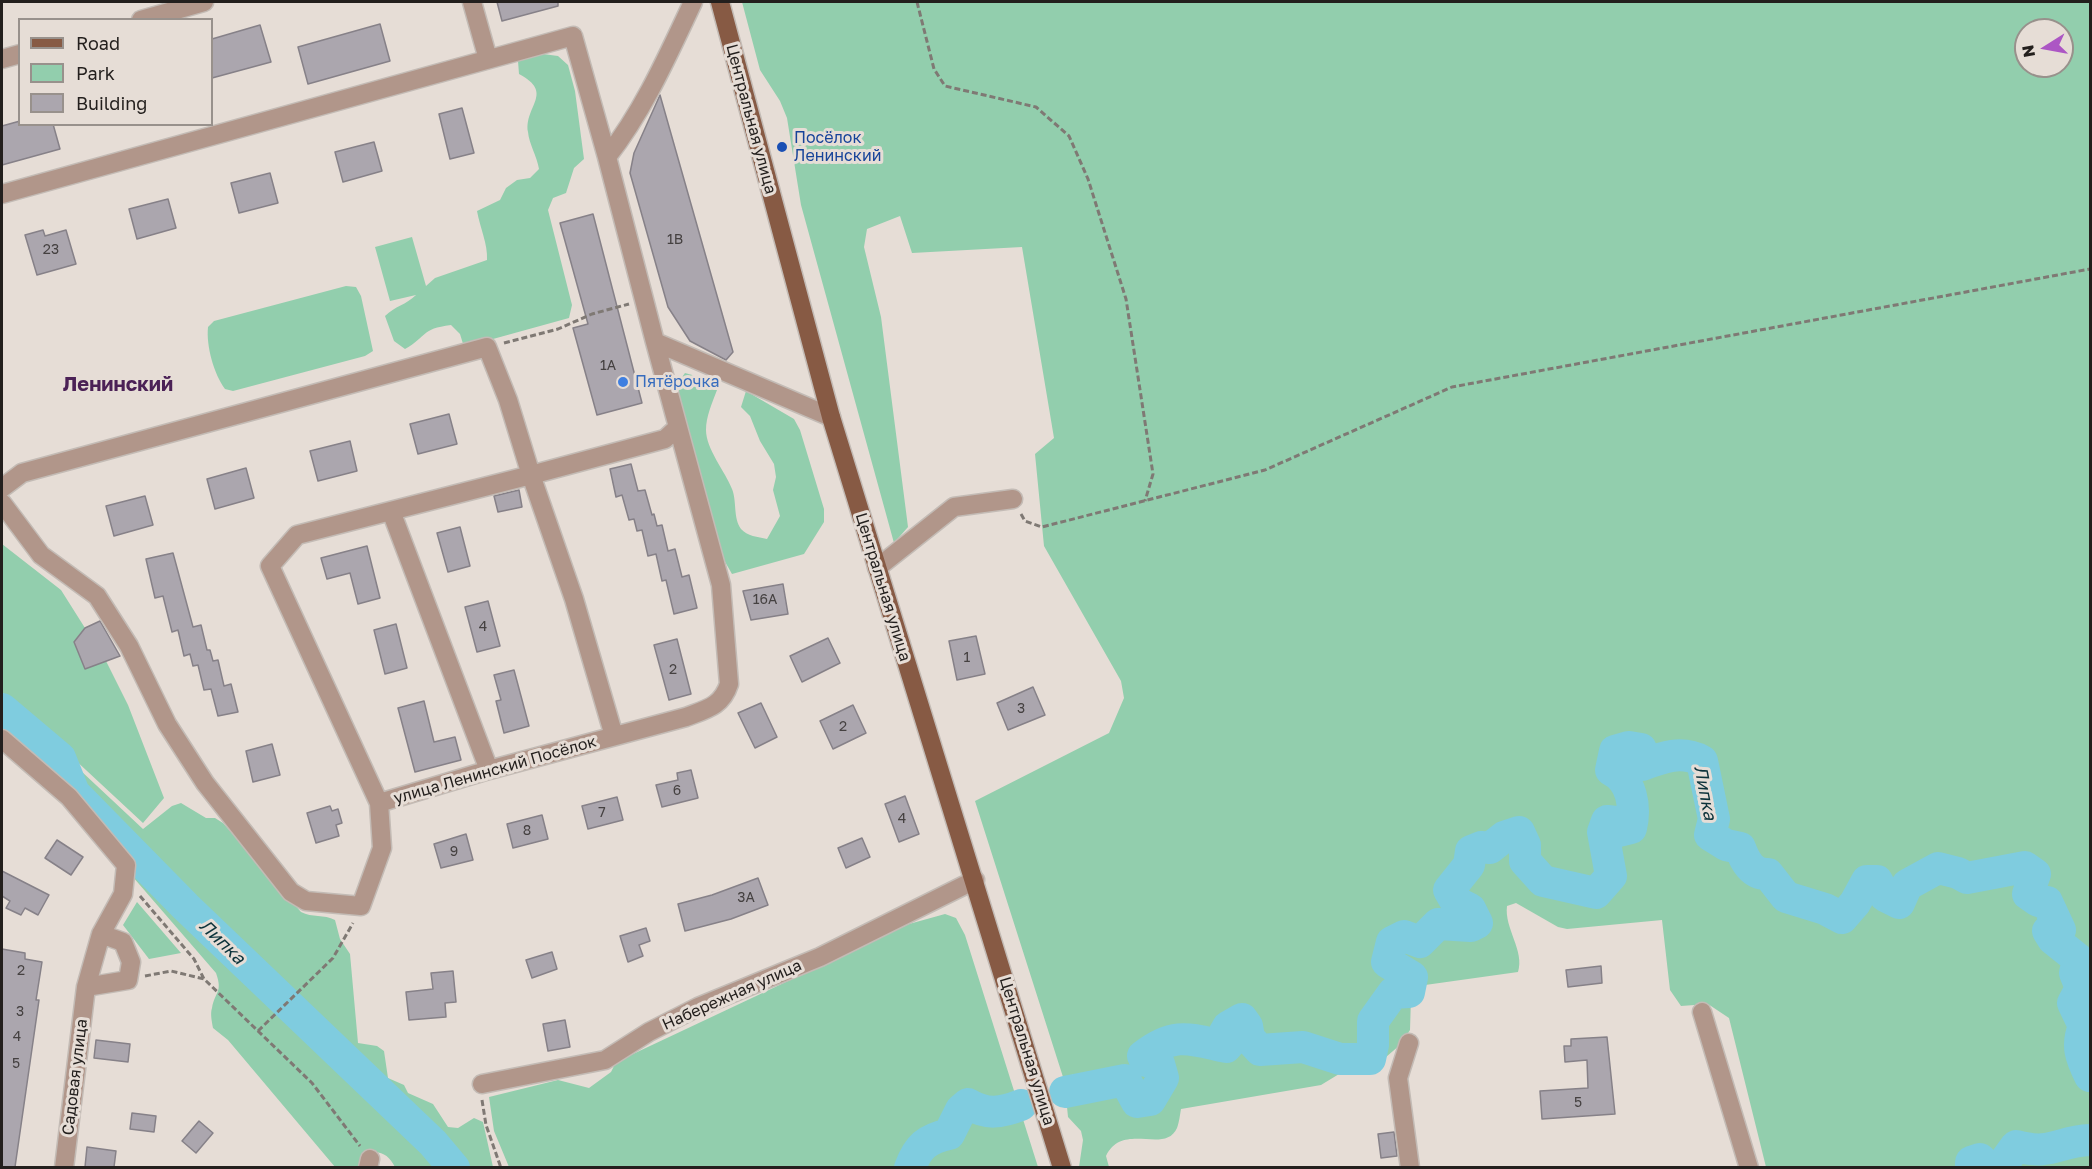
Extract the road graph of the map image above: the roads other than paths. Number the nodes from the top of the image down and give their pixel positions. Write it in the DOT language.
graph roads {
  1 [pos="204,2"];
  2 [pos="472,2"];
  3 [pos="693,2"];
  4 [pos="720,2"];
  5 [pos="148,18"];
  6 [pos="18,55"];
  7 [pos="2,59"];
  8 [pos="488,59"];
  9 [pos="607,157"];
  10 [pos="2,194"];
  11 [pos="655,342"];
  12 [pos="831,417"];
  13 [pos="678,427"];
  14 [pos="531,475"];
  15 [pos="2,488"];
  16 [pos="1013,500"];
  17 [pos="2,503"];
  18 [pos="391,511"];
  19 [pos="877,568"];
  20 [pos="614,736"];
  21 [pos="2,739"];
  22 [pos="489,770"];
  23 [pos="379,803"];
  24 [pos="975,880"];
  25 [pos="101,934"];
  26 [pos="86,987"];
  27 [pos="1702,1012"];
  28 [pos="1409,1043"];
  29 [pos="482,1084"];
  30 [pos="64,1167"];
  31 [pos="1062,1167"];
  32 [pos="1410,1167"];
  33 [pos="1749,1167"];
  1 -- 5 [label="street"];
  2 -- 8 [label="street"];
  3 -- 9 [label="street"];
  4 -- 12 [label="main road, Центральная улица"];
  6 -- 7 [label="street"];
  8 -- 9 [label="street, улица Ленинский Посёлок"];
  8 -- 10 [label="street"];
  9 -- 11 [label="street, улица Ленинский Посёлок"];
  11 -- 12 [label="street"];
  11 -- 13 [label="street, улица Ленинский Посёлок"];
  12 -- 19 [label="main road, Центральная улица"];
  13 -- 14 [label="street, улица Ленинский Посёлок"];
  13 -- 20 [label="street, улица Ленинский Посёлок"];
  14 -- 15 [label="street"];
  14 -- 18 [label="street, улица Ленинский Посёлок"];
  14 -- 20 [label="street"];
  16 -- 19 [label="street"];
  17 -- 23 [label="street"];
  18 -- 22 [label="street"];
  18 -- 23 [label="street, улица Ленинский Посёлок"];
  19 -- 24 [label="main road, Центральная улица"];
  20 -- 22 [label="street, улица Ленинский Посёлок"];
  21 -- 25 [label="street, Садовая улица"];
  22 -- 23 [label="street, улица Ленинский Посёлок"];
  24 -- 29 [label="street, Набережная улица"];
  24 -- 31 [label="main road, Центральная улица"];
  25 -- 26 [label="street, Садовая улица"];
  25 -- 26 [label="street"];
  26 -- 30 [label="street, Садовая улица"];
  27 -- 33 [label="street"];
  28 -- 32 [label="street"];
}
